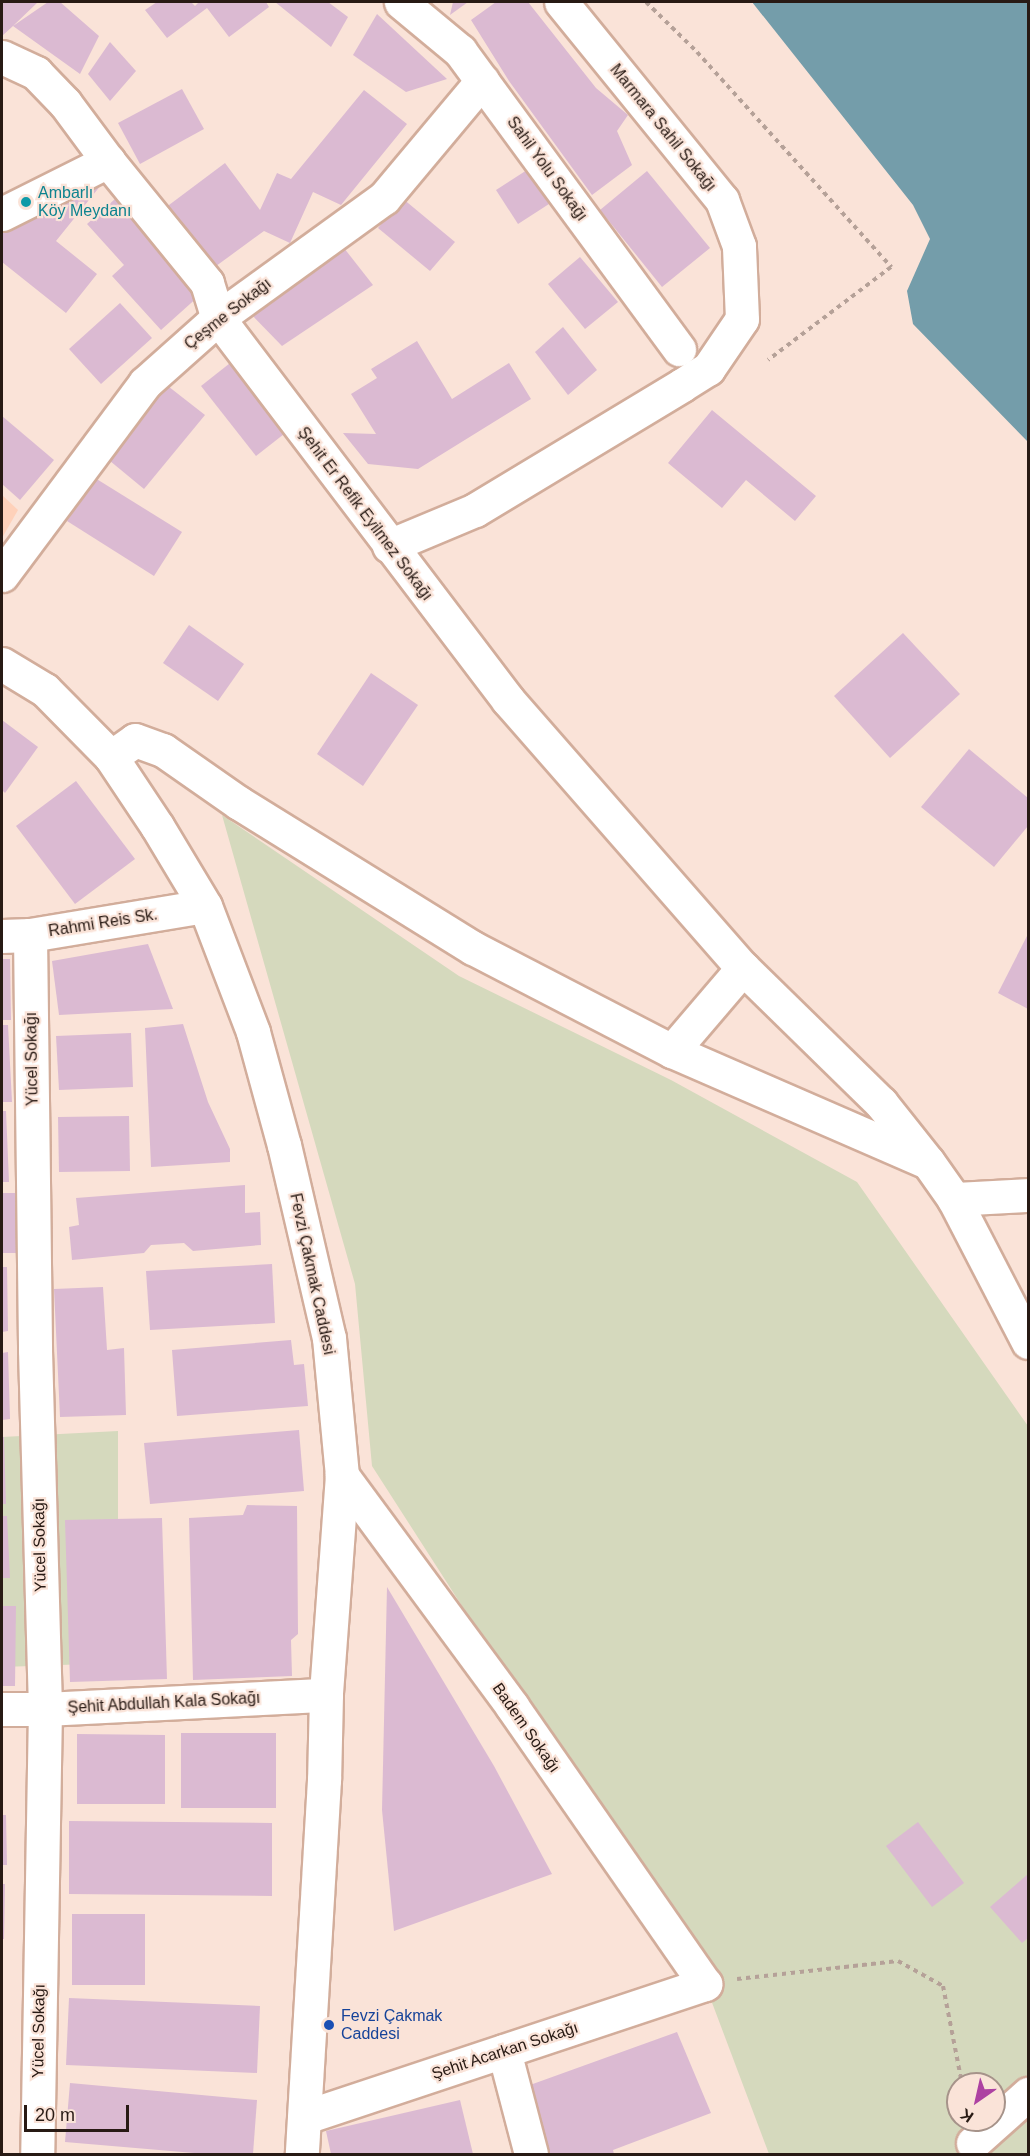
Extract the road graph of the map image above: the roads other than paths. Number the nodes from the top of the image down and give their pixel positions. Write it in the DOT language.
graph roads {
  1 [pos="401,2"];
  2 [pos="561,2"];
  3 [pos="2,57"];
  4 [pos="482,81"];
  5 [pos="108,161"];
  6 [pos="2,214"];
  7 [pos="218,318"];
  8 [pos="679,349"];
  9 [pos="389,546"];
  10 [pos="2,575"];
  11 [pos="2,664"];
  12 [pos="111,757"];
  13 [pos="205,906"];
  14 [pos="16,935"];
  15 [pos="743,968"];
  16 [pos="672,1051"];
  17 [pos="928,1162"];
  18 [pos="1029,1195"];
  19 [pos="954,1199"];
  20 [pos="1029,1342"];
  21 [pos="342,1475"];
  22 [pos="326,1695"];
  23 [pos="2,1709"];
  24 [pos="45,1709"];
  25 [pos="705,1984"];
  26 [pos="504,2051"];
  27 [pos="1029,2094"];
  28 [pos="305,2117"];
  29 [pos="973,2143"];
  30 [pos="37,2154"];
  31 [pos="302,2154"];
  32 [pos="531,2154"];
  1 -- 4 [label="street, Sahil Yolu Sokağı"];
  2 -- 9 [label="street, Marmara Sahil Sokağı"];
  3 -- 5 [label="street, Şehit Er Refik Eyilmez Sokağı"];
  4 -- 7 [label="street, Çeşme Sokağı"];
  4 -- 8 [label="street, Sahil Yolu Sokağı"];
  5 -- 6 [label="street"];
  5 -- 7 [label="street, Şehit Er Refik Eyilmez Sokağı"];
  7 -- 9 [label="street, Şehit Er Refik Eyilmez Sokağı"];
  7 -- 10 [label="street, Çeşme Sokağı"];
  9 -- 15 [label="street, Şehit Er Refik Eyilmez Sokağı"];
  11 -- 12 [label="street, Fevzi Çakmak Caddesi"];
  12 -- 13 [label="street, Fevzi Çakmak Caddesi"];
  12 -- 16 [label="street"];
  13 -- 14 [label="street, Rahmi Reis Sk."];
  13 -- 21 [label="street, Fevzi Çakmak Caddesi"];
  14 -- 24 [label="street, Yücel Sokağı"];
  15 -- 16 [label="street"];
  15 -- 17 [label="street, Şehit Er Refik Eyilmez Sokağı"];
  16 -- 17 [label="street"];
  17 -- 19 [label="street, Şehit Er Refik Eyilmez Sokağı"];
  18 -- 19 [label="street"];
  19 -- 20 [label="street, Şehit Er Refik Eyilmez Sokağı"];
  21 -- 22 [label="street, Fevzi Çakmak Caddesi"];
  21 -- 25 [label="street, Badem Sokağı"];
  22 -- 24 [label="street, Şehit Abdullah Kala Sokağı"];
  22 -- 28 [label="street, Fevzi Çakmak Caddesi"];
  23 -- 24 [label="street, Şehit Abdullah Kala Sokağı"];
  24 -- 30 [label="street, Yücel Sokağı"];
  25 -- 26 [label="street, Şehit Acarkan Sokağı"];
  26 -- 28 [label="street, Şehit Acarkan Sokağı"];
  26 -- 32 [label="street"];
  27 -- 29 [label="street"];
  28 -- 31 [label="street, Fevzi Çakmak Caddesi"];
}
